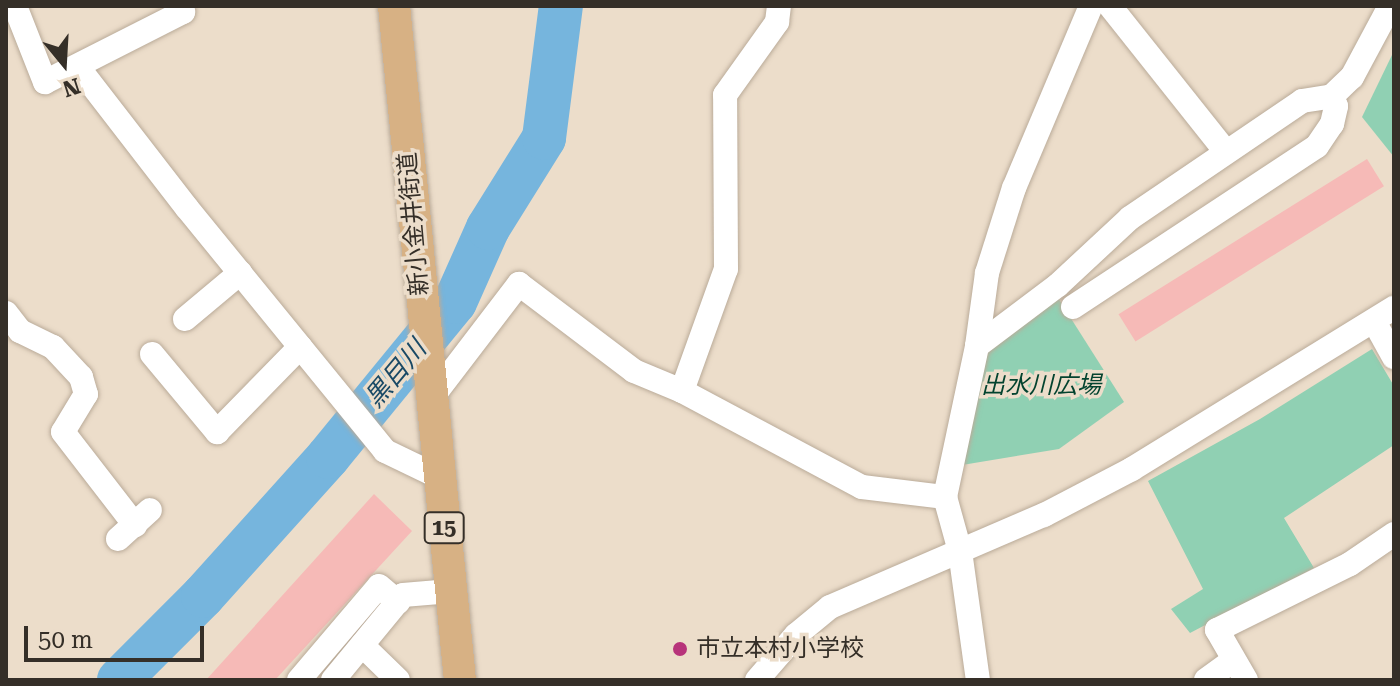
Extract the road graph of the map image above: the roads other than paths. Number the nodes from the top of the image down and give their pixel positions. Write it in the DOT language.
graph roads {
  1 [pos="179,6"];
  2 [pos="394,6"];
  3 [pos="779,6"];
  4 [pos="1091,6"];
  5 [pos="1110,6"];
  6 [pos="1390,6"];
  7 [pos="10,7"];
  8 [pos="78,67"];
  9 [pos="1332,96"];
  10 [pos="1226,152"];
  11 [pos="240,273"];
  12 [pos="1073,307"];
  13 [pos="6,313"];
  14 [pos="1384,315"];
  15 [pos="185,319"];
  16 [pos="977,346"];
  17 [pos="300,347"];
  18 [pos="152,354"];
  19 [pos="1394,357"];
  20 [pos="430,388"];
  21 [pos="682,391"];
  22 [pos="439,477"];
  23 [pos="945,497"];
  24 [pos="135,525"];
  25 [pos="1394,534"];
  26 [pos="960,551"];
  27 [pos="451,591"];
  28 [pos="398,602"];
  29 [pos="362,645"];
  30 [pos="1239,670"];
  31 [pos="299,680"];
  32 [pos="333,680"];
  33 [pos="398,680"];
  34 [pos="460,680"];
  35 [pos="757,680"];
  36 [pos="978,680"];
  37 [pos="1206,680"];
  1 -- 8 [label="street"];
  2 -- 20 [label="main road, 新小金井街道 / 15"];
  3 -- 21 [label="street"];
  4 -- 16 [label="street"];
  5 -- 10 [label="street"];
  6 -- 9 [label="street"];
  7 -- 8 [label="street"];
  8 -- 11 [label="street"];
  9 -- 10 [label="street"];
  9 -- 12 [label="street"];
  10 -- 16 [label="street"];
  11 -- 15 [label="street"];
  11 -- 17 [label="street"];
  13 -- 24 [label="street"];
  14 -- 19 [label="street"];
  14 -- 26 [label="street"];
  16 -- 23 [label="street"];
  17 -- 18 [label="street"];
  17 -- 22 [label="street"];
  20 -- 21 [label="street"];
  20 -- 22 [label="main road, 新小金井街道 / 15"];
  21 -- 23 [label="street"];
  22 -- 27 [label="main road, 新小金井街道 / 15"];
  23 -- 26 [label="street"];
  25 -- 30 [label="street"];
  26 -- 35 [label="street"];
  26 -- 36 [label="street"];
  27 -- 28 [label="street"];
  27 -- 34 [label="main road, 新小金井街道 / 15"];
  28 -- 29 [label="street"];
  28 -- 31 [label="street"];
  29 -- 32 [label="street"];
  29 -- 33 [label="street"];
  30 -- 37 [label="street"];
}
